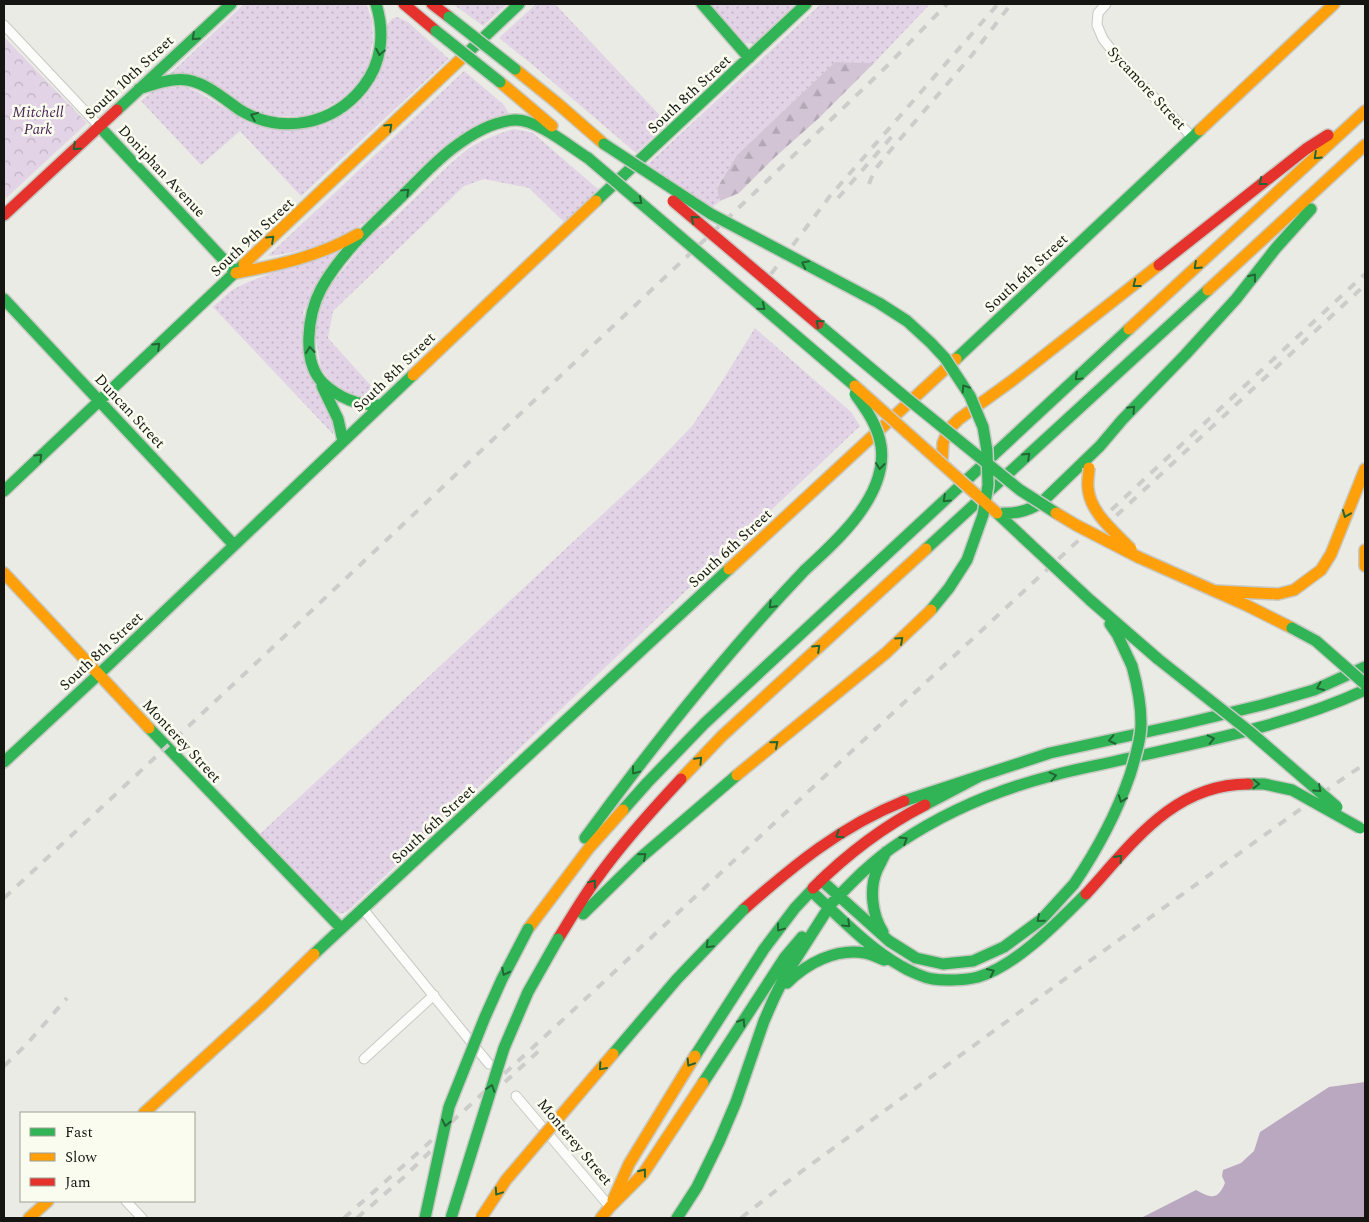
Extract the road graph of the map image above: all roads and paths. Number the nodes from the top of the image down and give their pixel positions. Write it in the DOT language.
graph roads {
  1 [pos="231,4"];
  2 [pos="376,4"];
  3 [pos="404,4"];
  4 [pos="432,4"];
  5 [pos="519,4"];
  6 [pos="702,4"];
  7 [pos="806,4"];
  8 [pos="1106,4"];
  9 [pos="1334,4"];
  10 [pos="4,25"];
  11 [pos="749,58"];
  12 [pos="139,89"];
  13 [pos="1363,113"];
  14 [pos="98,126"];
  15 [pos="1192,137"];
  16 [pos="604,144"];
  17 [pos="1364,147"];
  18 [pos="588,158"];
  19 [pos="4,215"];
  20 [pos="371,226"];
  21 [pos="236,273"];
  22 [pos="4,299"];
  23 [pos="843,375"];
  24 [pos="318,378"];
  25 [pos="99,400"];
  26 [pos="381,405"];
  27 [pos="948,430"];
  28 [pos="344,441"];
  29 [pos="942,462"];
  30 [pos="1085,466"];
  31 [pos="1365,469"];
  32 [pos="4,491"];
  33 [pos="1040,503"];
  34 [pos="997,513"];
  35 [pos="234,545"];
  36 [pos="1365,550"];
  37 [pos="1138,557"];
  38 [pos="1365,566"];
  39 [pos="4,572"];
  40 [pos="1216,591"];
  41 [pos="1100,609"];
  42 [pos="1365,668"];
  43 [pos="98,674"];
  44 [pos="1365,684"];
  45 [pos="1365,690"];
  46 [pos="4,762"];
  47 [pos="980,776"];
  48 [pos="1363,831"];
  49 [pos="886,852"];
  50 [pos="821,880"];
  51 [pos="811,890"];
  52 [pos="838,896"];
  53 [pos="829,907"];
  54 [pos="363,908"];
  55 [pos="341,928"];
  56 [pos="528,929"];
  57 [pos="558,939"];
  58 [pos="889,941"];
  59 [pos="902,967"];
  60 [pos="434,995"];
  61 [pos="774,998"];
  62 [pos="364,1059"];
  63 [pos="489,1064"];
  64 [pos="516,1096"];
  65 [pos="145,1112"];
  66 [pos="47,1202"];
  67 [pos="127,1202"];
  68 [pos="610,1207"];
  69 [pos="29,1218"];
  70 [pos="142,1218"];
  71 [pos="425,1218"];
  72 [pos="451,1218"];
  73 [pos="481,1218"];
  74 [pos="601,1218"];
  75 [pos="677,1218"];
  1 -- 12 [label="main road, South 10th Street, one-way"];
  2 -- 12 [label="main road, one-way"];
  3 -- 18 [label="main road, bridge"];
  4 -- 16 [label="main road, bridge"];
  21 -- 5 [label="main road, South 9th Street, one-way"];
  6 -- 11 [label="main road"];
  7 -- 11 [label="main road, South 8th Street"];
  8 -- 15 [label="street, Sycamore Street"];
  9 -- 15 [label="main road, South 6th Street"];
  10 -- 14 [label="street, Doniphan Avenue"];
  11 -- 26 [label="main road, South 8th Street"];
  12 -- 14 [label="main road, South 10th Street"];
  13 -- 27 [label="main road, one-way"];
  13 -- 56 [label="main road, one-way"];
  14 -- 19 [label="main road, South 10th Street, one-way"];
  14 -- 21 [label="main road, Doniphan Avenue"];
  15 -- 54 [label="main road, South 6th Street"];
  27 -- 16 [label="main road, one-way, bridge"];
  57 -- 16 [label="main road, one-way, bridge"];
  30 -- 17 [label="main road, one-way"];
  57 -- 17 [label="main road, one-way"];
  20 -- 18 [label="main road, one-way"];
  18 -- 23 [label="main road, one-way, bridge"];
  20 -- 21 [label="main road"];
  24 -- 20 [label="main road, one-way"];
  25 -- 21 [label="main road, South 9th Street, one-way"];
  22 -- 25 [label="main road, Duncan Street"];
  23 -- 29 [label="main road, bridge"];
  23 -- 56 [label="main road, one-way, bridge"];
  24 -- 26 [label="main road"];
  24 -- 28 [label="main road"];
  32 -- 25 [label="main road, South 9th Street, one-way"];
  25 -- 35 [label="main road, Duncan Street"];
  26 -- 28 [label="main road, South 8th Street"];
  27 -- 29 [label="main road"];
  27 -- 33 [label="main road, bridge"];
  28 -- 35 [label="main road, South 8th Street"];
  29 -- 34 [label="main road, bridge"];
  30 -- 33 [label="main road"];
  30 -- 37 [label="main road, bridge"];
  31 -- 40 [label="main road, one-way"];
  33 -- 34 [label="main road"];
  33 -- 37 [label="main road, bridge"];
  34 -- 41 [label="main road, bridge"];
  35 -- 43 [label="main road, South 8th Street"];
  36 -- 38 [label="main road"];
  37 -- 40 [label="main road"];
  39 -- 43 [label="main road, Monterey Street"];
  40 -- 44 [label="main road, bridge"];
  41 -- 48 [label="main road, one-way, bridge"];
  41 -- 58 [label="main road, one-way, bridge"];
  42 -- 47 [label="main road, one-way"];
  43 -- 46 [label="main road, South 8th Street"];
  43 -- 55 [label="main road, Monterey Street"];
  49 -- 45 [label="main road, one-way"];
  47 -- 50 [label="main road"];
  47 -- 73 [label="main road, one-way, bridge"];
  59 -- 48 [label="main road, one-way, bridge"];
  49 -- 52 [label="main road"];
  49 -- 58 [label="main road"];
  50 -- 51 [label="main road"];
  50 -- 52 [label="main road"];
  51 -- 53 [label="main road"];
  51 -- 68 [label="main road, one-way"];
  52 -- 53 [label="main road"];
  52 -- 58 [label="main road"];
  53 -- 59 [label="main road, one-way"];
  53 -- 61 [label="main road"];
  68 -- 53 [label="main road, one-way"];
  54 -- 55 [label="main road, South 6th Street"];
  54 -- 60 [label="street"];
  55 -- 65 [label="main road, South 6th Street"];
  56 -- 71 [label="main road, one-way, bridge"];
  72 -- 57 [label="main road, one-way, bridge"];
  59 -- 61 [label="main road"];
  60 -- 62 [label="street"];
  60 -- 63 [label="street"];
  61 -- 75 [label="main road"];
  64 -- 68 [label="street, Monterey Street"];
  66 -- 69 [label="main road"];
  67 -- 70 [label="street"];
  68 -- 74 [label="main road"];
}
